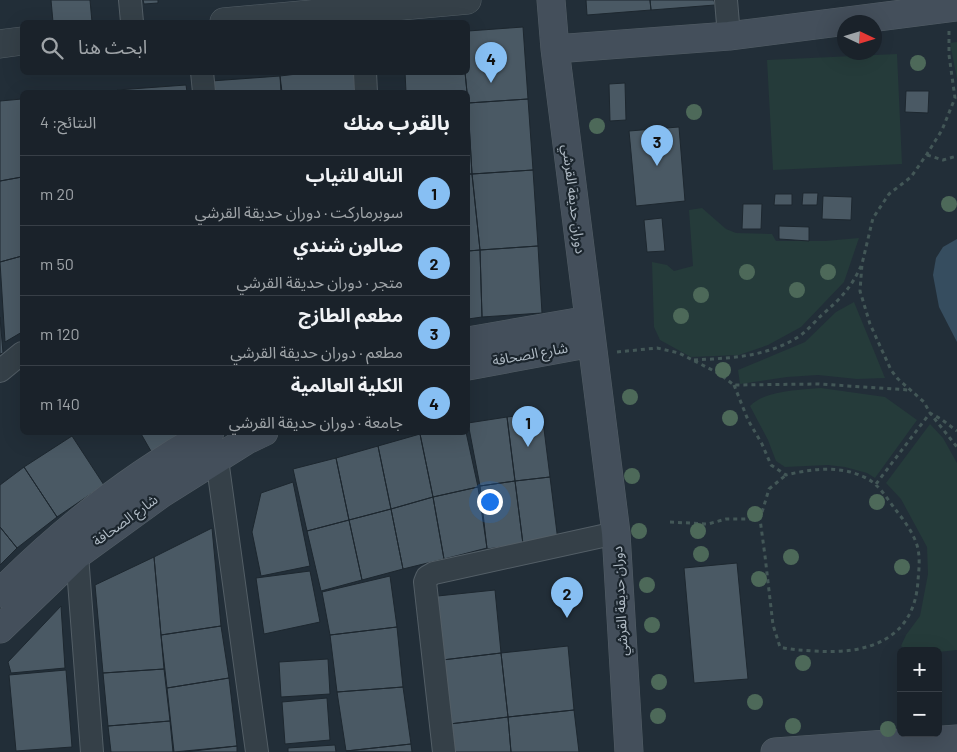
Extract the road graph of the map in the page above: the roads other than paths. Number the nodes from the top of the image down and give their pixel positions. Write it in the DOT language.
graph roads {
  1 [pos="130,0"];
  2 [pos="467,0"];
  3 [pos="551,0"];
  4 [pos="726,0"];
  5 [pos="907,6"];
  6 [pos="953,8"];
  7 [pos="361,16"];
  8 [pos="132,20"];
  9 [pos="270,20"];
  10 [pos="728,36"];
  11 [pos="20,42"];
  12 [pos="0,44"];
  13 [pos="555,49"];
  14 [pos="202,75"];
  15 [pos="365,75"];
  16 [pos="204,90"];
  17 [pos="366,90"];
  18 [pos="592,339"];
  19 [pos="470,341"];
  20 [pos="20,355"];
  21 [pos="470,366"];
  22 [pos="0,371"];
  23 [pos="205,435"];
  24 [pos="258,435"];
  25 [pos="217,459"];
  26 [pos="616,533"];
  27 [pos="77,555"];
  28 [pos="0,593"];
  29 [pos="0,629"];
  30 [pos="957,739"];
  31 [pos="807,751"];
  32 [pos="92,752"];
  33 [pos="257,752"];
  34 [pos="444,752"];
  35 [pos="629,752"];
  36 [pos="775,752"];
  1 -- 8 [label="street"];
  2 -- 7 [label="street"];
  3 -- 13 [label="main road, دوران حديقة القرشي"];
  4 -- 10 [label="street"];
  5 -- 6 [label="main road"];
  5 -- 10 [label="main road"];
  7 -- 9 [label="street"];
  10 -- 13 [label="main road"];
  11 -- 12 [label="street"];
  13 -- 18 [label="main road, دوران حديقة القرشي"];
  14 -- 16 [label="street"];
  15 -- 17 [label="street"];
  18 -- 19 [label="main road, شارع الصحافة"];
  18 -- 21 [label="main road, شارع الصحافة"];
  18 -- 26 [label="main road, دوران حديقة القرشي"];
  20 -- 22 [label="street"];
  23 -- 28 [label="main road, شارع الصحافة"];
  24 -- 25 [label="main road, شارع الصحافة"];
  25 -- 27 [label="main road, شارع الصحافة"];
  25 -- 33 [label="street"];
  26 -- 34 [label="street"];
  26 -- 35 [label="main road, دوران حديقة القرشي"];
  27 -- 29 [label="main road, شارع الصحافة"];
  27 -- 32 [label="street"];
  30 -- 31 [label="main road"];
  31 -- 36 [label="main road"];
}
